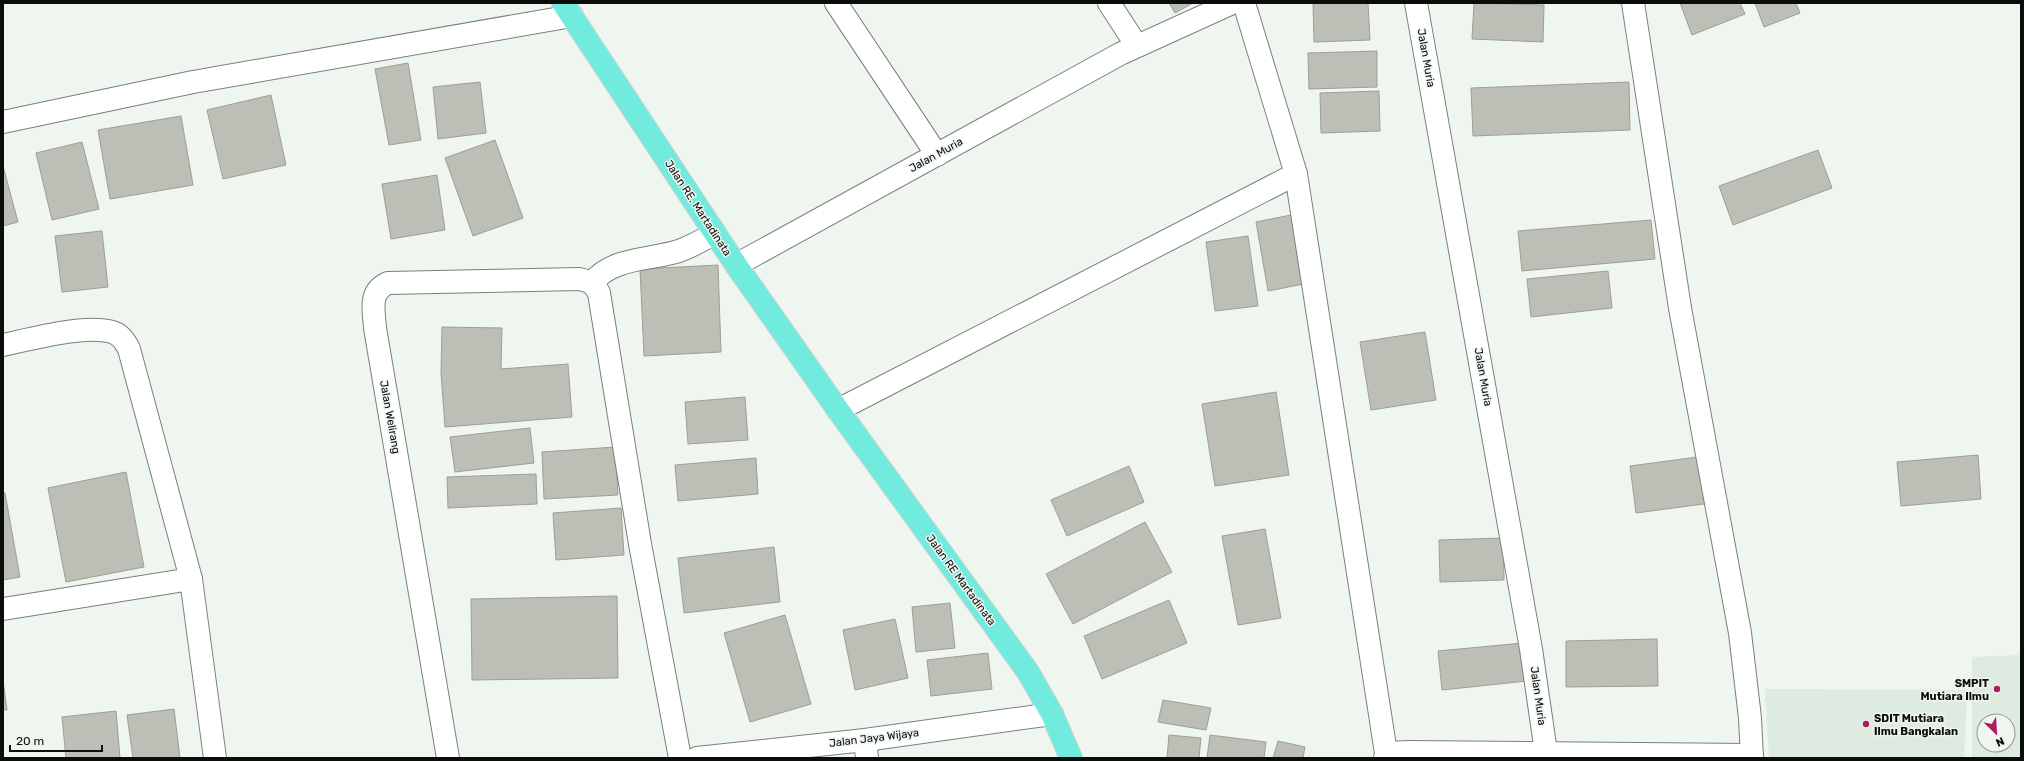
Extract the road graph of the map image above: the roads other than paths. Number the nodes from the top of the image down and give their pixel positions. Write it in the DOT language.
graph roads {
  1 [pos="836,3"];
  2 [pos="1109,3"];
  3 [pos="1232,3"];
  4 [pos="1244,3"];
  5 [pos="1416,3"];
  6 [pos="1631,3"];
  7 [pos="567,10"];
  8 [pos="1137,46"];
  9 [pos="3,122"];
  10 [pos="937,155"];
  11 [pos="1296,174"];
  12 [pos="715,233"];
  13 [pos="736,265"];
  14 [pos="592,283"];
  15 [pos="3,344"];
  16 [pos="838,410"];
  17 [pos="191,579"];
  18 [pos="3,609"];
  19 [pos="1052,714"];
  20 [pos="866,749"];
  21 [pos="1546,752"];
  22 [pos="1386,755"];
  23 [pos="1586,756"];
  24 [pos="1752,756"];
  25 [pos="215,758"];
  26 [pos="448,758"];
  27 [pos="680,758"];
  28 [pos="697,758"];
  29 [pos="1071,758"];
  1 -- 10 [label="street"];
  2 -- 8 [label="street"];
  3 -- 8 [label="street, Jalan Muria"];
  4 -- 11 [label="street"];
  5 -- 21 [label="street, Jalan Muria"];
  6 -- 24 [label="street"];
  7 -- 9 [label="street"];
  7 -- 12 [label="main road, Jalan RE. Martadinata"];
  8 -- 10 [label="street, Jalan Muria"];
  10 -- 13 [label="street, Jalan Muria"];
  11 -- 16 [label="street"];
  11 -- 22 [label="street"];
  12 -- 13 [label="main road, Jalan RE. Martadinata"];
  12 -- 14 [label="street"];
  13 -- 16 [label="main road, Jalan RE. Martadinata"];
  14 -- 26 [label="street, Jalan Welirang"];
  14 -- 27 [label="street"];
  15 -- 17 [label="street"];
  16 -- 19 [label="main road, Jalan RE Martadinata"];
  17 -- 18 [label="street"];
  17 -- 25 [label="street"];
  19 -- 20 [label="street, Jalan Jaya Wijaya"];
  19 -- 29 [label="main road, Jalan RE Martadinata"];
  20 -- 28 [label="street, Jalan Jaya Wijaya"];
  21 -- 22 [label="street"];
  21 -- 23 [label="street"];
  23 -- 24 [label="street"];
}
